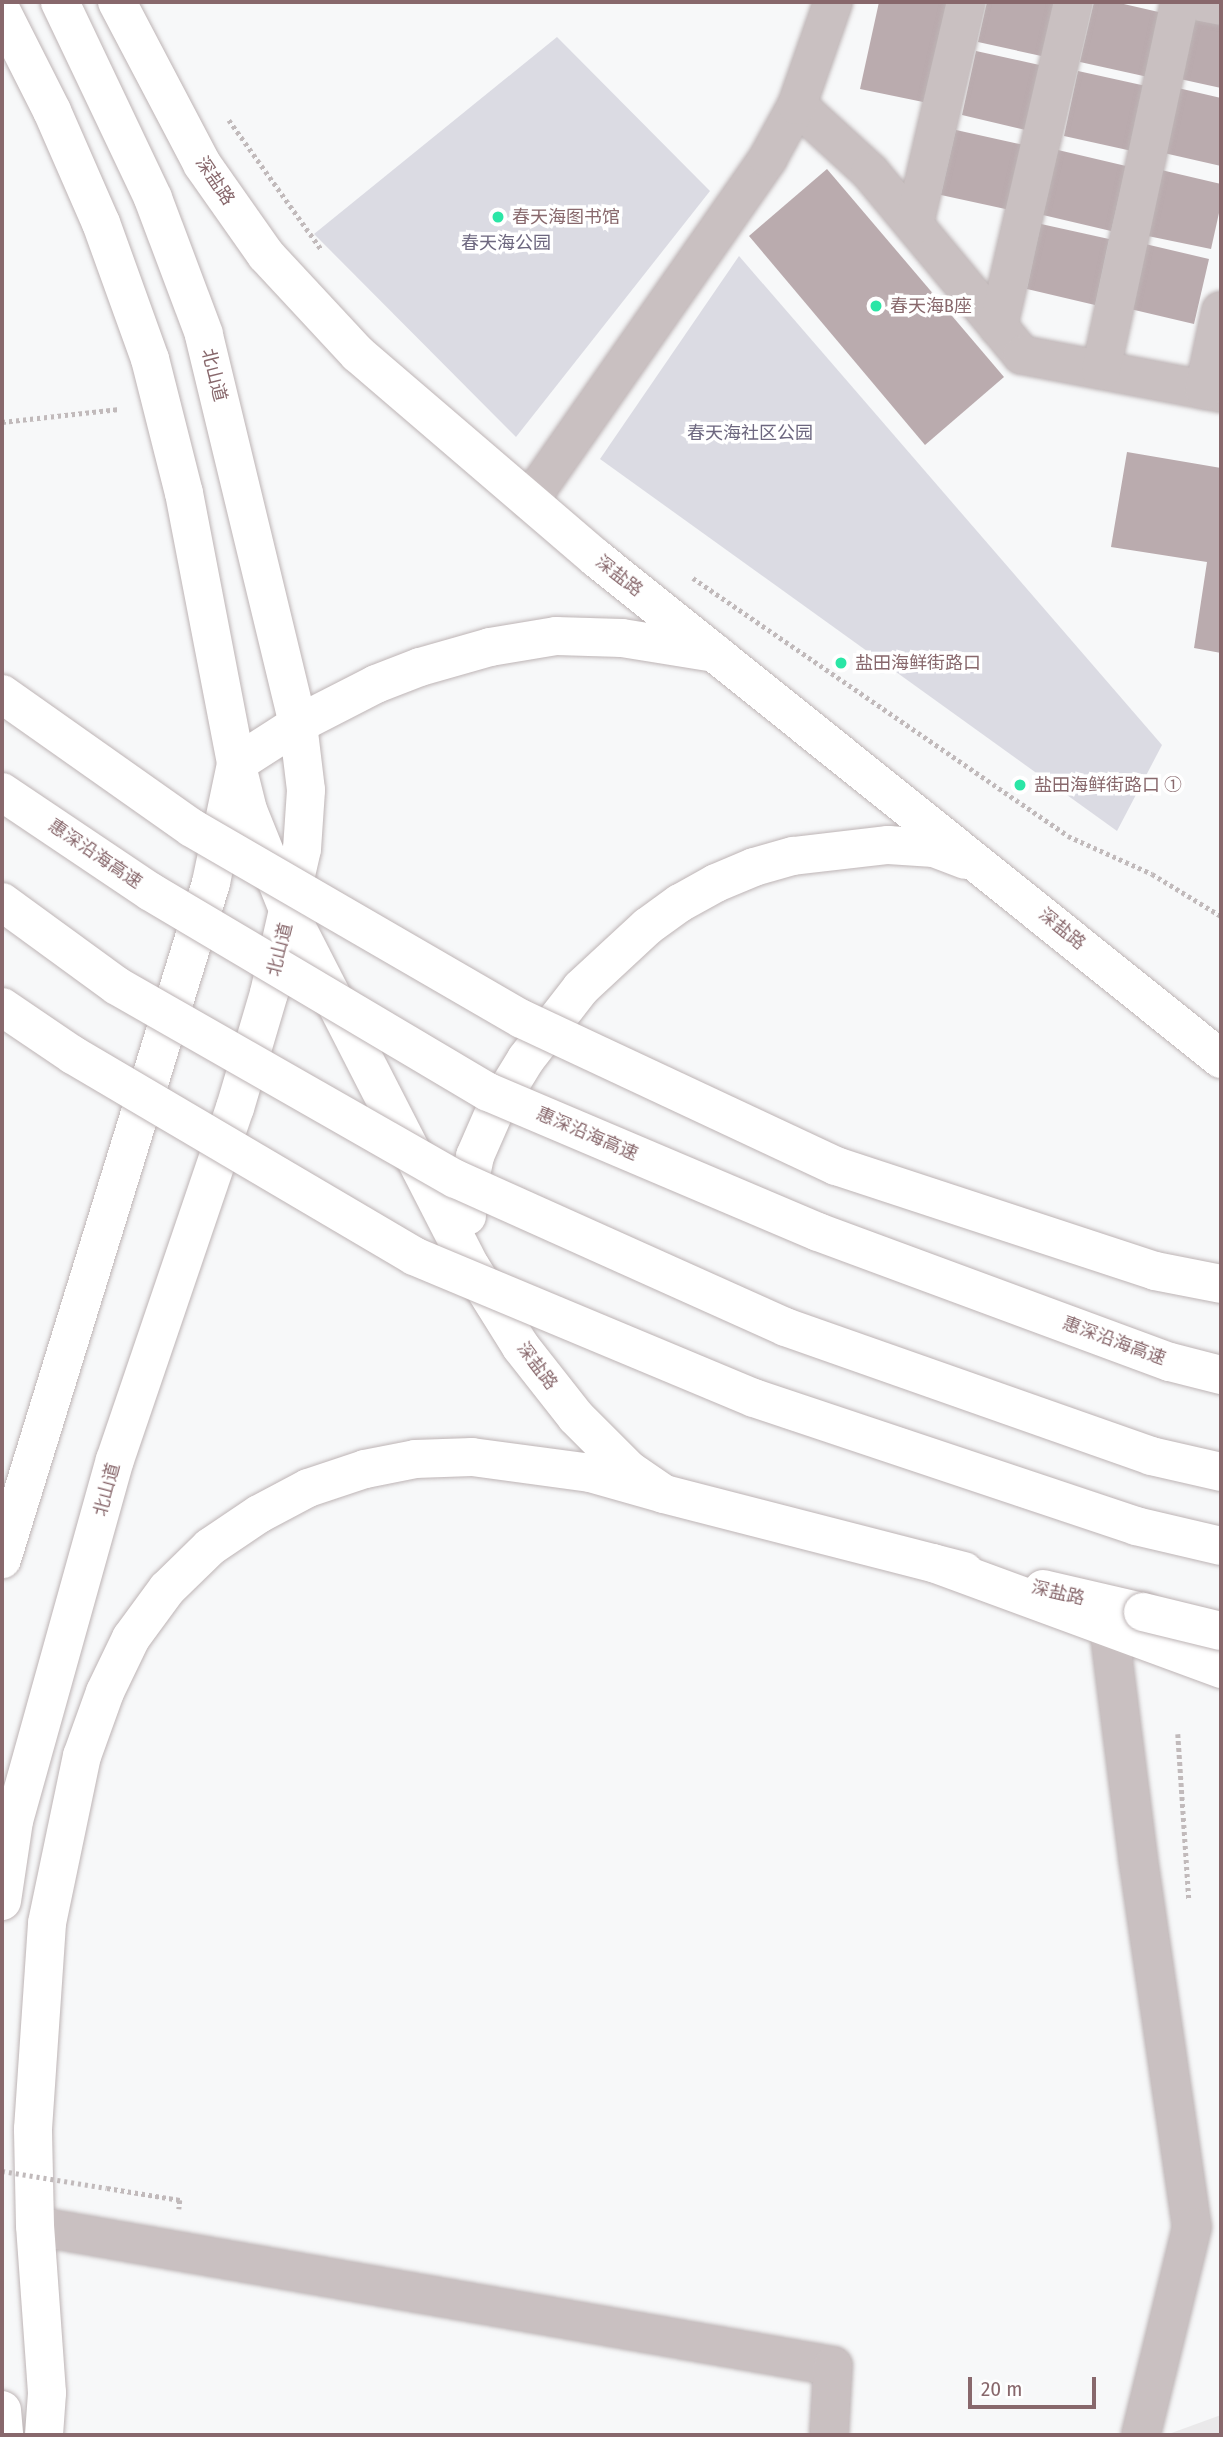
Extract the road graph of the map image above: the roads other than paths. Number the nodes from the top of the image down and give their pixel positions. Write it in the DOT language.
graph roads {
  1 [pos="60,2"];
  2 [pos="117,2"];
  3 [pos="833,2"];
  4 [pos="966,2"];
  5 [pos="1073,2"];
  6 [pos="1180,2"];
  7 [pos="1201,2"];
  8 [pos="1221,6"];
  9 [pos="2,12"];
  10 [pos="797,105"];
  11 [pos="202,164"];
  12 [pos="914,225"];
  13 [pos="1221,311"];
  14 [pos="998,327"];
  15 [pos="1101,370"];
  16 [pos="1213,391"];
  17 [pos="529,501"];
  18 [pos="719,654"];
  19 [pos="2,694"];
  20 [pos="298,724"];
  21 [pos="236,764"];
  22 [pos="2,792"];
  23 [pos="986,868"];
  24 [pos="2,902"];
  25 [pos="289,912"];
  26 [pos="2,1007"];
  27 [pos="1221,1059"];
  28 [pos="471,1267"];
  29 [pos="1221,1284"];
  30 [pos="1221,1375"];
  31 [pos="1221,1472"];
  32 [pos="664,1494"];
  33 [pos="1221,1546"];
  34 [pos="2,1559"];
  35 [pos="1123,1616"];
  36 [pos="1220,1656"];
  37 [pos="2,1901"];
  38 [pos="35,2226"];
  39 [pos="2,2410"];
  40 [pos="4,2435"];
  41 [pos="44,2435"];
  42 [pos="830,2435"];
  43 [pos="1141,2435"];
  1 -- 11 [label="main road"];
  1 -- 20 [label="main road, 北山道"];
  2 -- 11 [label="main road, 深盐路"];
  3 -- 10 [label="street"];
  4 -- 12 [label="street"];
  5 -- 14 [label="street"];
  6 -- 15 [label="street"];
  7 -- 8 [label="street"];
  9 -- 21 [label="main road"];
  10 -- 12 [label="street"];
  10 -- 17 [label="street"];
  11 -- 17 [label="main road, 深盐路"];
  12 -- 14 [label="street"];
  13 -- 16 [label="street"];
  14 -- 15 [label="street"];
  15 -- 16 [label="street"];
  17 -- 18 [label="main road, 深盐路"];
  18 -- 20 [label="main road"];
  18 -- 23 [label="main road, 深盐路"];
  19 -- 29 [label="main road, bridge"];
  20 -- 21 [label="main road"];
  20 -- 25 [label="main road, 北山道"];
  21 -- 25 [label="main road, 深盐路"];
  21 -- 34 [label="main road"];
  22 -- 30 [label="main road, 惠深沿海高速, bridge"];
  23 -- 27 [label="main road, 深盐路"];
  23 -- 28 [label="main road"];
  24 -- 31 [label="main road, bridge"];
  25 -- 28 [label="main road, 深盐路"];
  25 -- 37 [label="main road, 北山道"];
  26 -- 33 [label="main road, bridge"];
  28 -- 32 [label="main road, 深盐路"];
  32 -- 35 [label="main road, 深盐路"];
  32 -- 38 [label="main road"];
  35 -- 36 [label="main road, 深盐路, bridge"];
  35 -- 43 [label="street"];
  38 -- 41 [label="main road"];
  38 -- 42 [label="street"];
  39 -- 40 [label="main road"];
}
